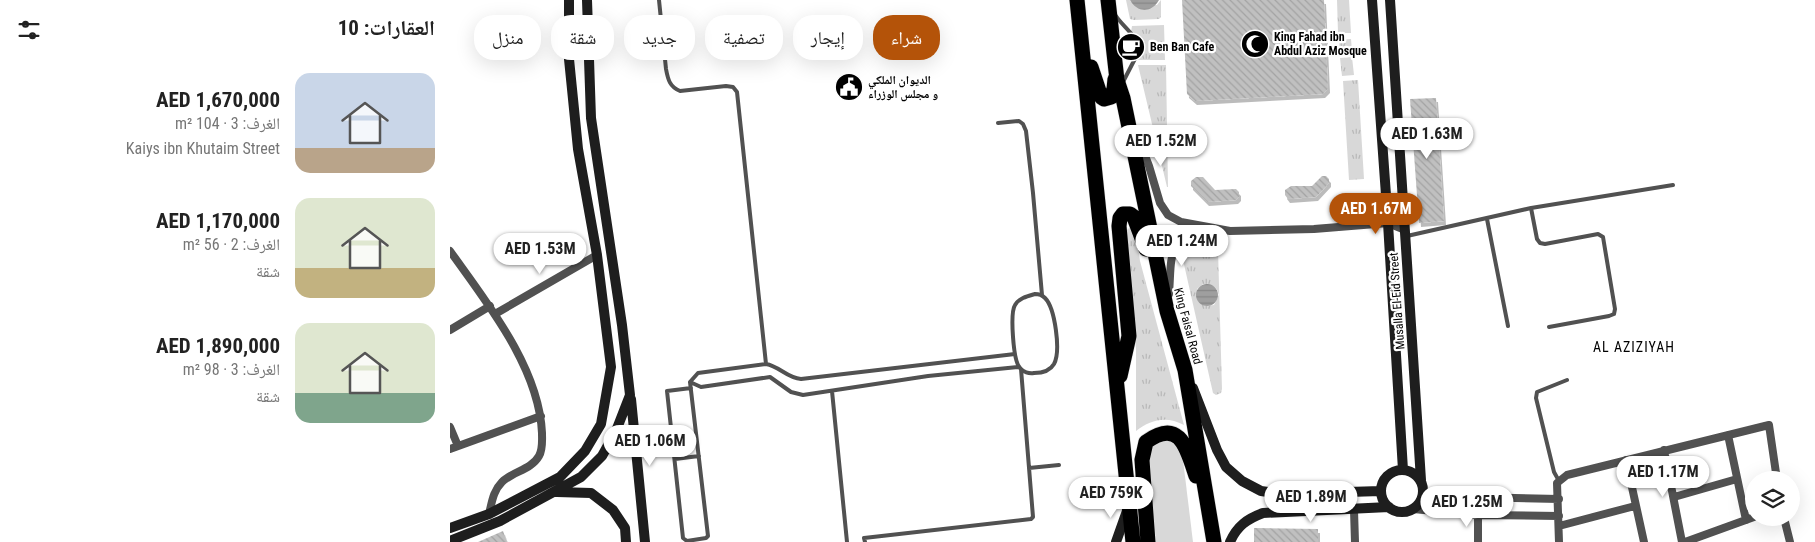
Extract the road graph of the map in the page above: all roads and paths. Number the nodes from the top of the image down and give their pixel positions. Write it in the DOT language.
graph roads {
  1 [pos="569,0"];
  2 [pos="587,0"];
  3 [pos="659,0"];
  4 [pos="1077,0"];
  5 [pos="1372,0"];
  6 [pos="1390,0"];
  7 [pos="1108,2"];
  8 [pos="1080,20"];
  9 [pos="1116,69"];
  10 [pos="1121,93"];
  11 [pos="998,123"];
  12 [pos="1673,185"];
  13 [pos="1530,208"];
  14 [pos="1486,219"];
  15 [pos="1388,223"];
  16 [pos="1207,228"];
  17 [pos="1405,233"];
  18 [pos="450,251"];
  19 [pos="597,255"];
  20 [pos="1163,293"];
  21 [pos="1042,295"];
  22 [pos="490,306"];
  23 [pos="1167,311"];
  24 [pos="495,314"];
  25 [pos="1508,326"];
  26 [pos="1550,327"];
  27 [pos="450,330"];
  28 [pos="1015,354"];
  29 [pos="766,364"];
  30 [pos="1020,368"];
  31 [pos="1185,370"];
  32 [pos="1567,380"];
  33 [pos="690,382"];
  34 [pos="691,388"];
  35 [pos="1117,390"];
  36 [pos="832,391"];
  37 [pos="630,395"];
  38 [pos="541,416"];
  39 [pos="450,427"];
  40 [pos="1728,435"];
  41 [pos="454,448"];
  42 [pos="1664,450"];
  43 [pos="699,456"];
  44 [pos="675,459"];
  45 [pos="1626,460"];
  46 [pos="1060,465"];
  47 [pos="1029,468"];
  48 [pos="1402,470"];
  49 [pos="1776,471"];
  50 [pos="1737,479"];
  51 [pos="1421,480"];
  52 [pos="1559,481"];
  53 [pos="1381,491"];
  54 [pos="556,492"];
  55 [pos="1423,496"];
  56 [pos="1674,497"];
  57 [pos="1559,499"];
  58 [pos="1745,504"];
  59 [pos="1129,505"];
  60 [pos="1635,506"];
  61 [pos="1389,507"];
  62 [pos="1413,509"];
  63 [pos="1354,510"];
  64 [pos="489,514"];
  65 [pos="1478,515"];
  66 [pos="1559,516"];
  67 [pos="1745,521"];
  68 [pos="1559,526"];
  69 [pos="1786,526"];
  70 [pos="450,528"];
  71 [pos="1214,538"];
  72 [pos="450,541"];
  73 [pos="626,542"];
  74 [pos="645,542"];
  75 [pos="847,542"];
  76 [pos="865,542"];
  77 [pos="1116,542"];
  78 [pos="1133,542"];
  79 [pos="1148,542"];
  80 [pos="1230,542"];
  81 [pos="1355,542"];
  82 [pos="1478,542"];
  83 [pos="1559,542"];
  84 [pos="1644,542"];
  85 [pos="1683,542"];
  86 [pos="1790,542"];
  1 -- 19 [label="street"];
  2 -- 37 [label="street"];
  3 -- 29 [label="lane"];
  4 -- 8 [label="highway"];
  5 -- 15 [label="street, Musalla El-Eid Street"];
  6 -- 17 [label="street, Musalla El-Eid Street"];
  7 -- 9 [label="highway, King Faisal Road"];
  7 -- 10 [label="lane"];
  8 -- 9 [label="highway"];
  8 -- 35 [label="highway"];
  9 -- 10 [label="highway, King Faisal Road"];
  10 -- 16 [label="street"];
  10 -- 20 [label="highway, King Faisal Road"];
  11 -- 21 [label="lane"];
  12 -- 13 [label="lane"];
  13 -- 14 [label="lane"];
  13 -- 26 [label="lane"];
  14 -- 17 [label="lane"];
  14 -- 25 [label="lane"];
  15 -- 16 [label="street"];
  15 -- 17 [label="street"];
  15 -- 48 [label="street, Musalla El-Eid Street"];
  16 -- 23 [label="street"];
  17 -- 51 [label="street, Musalla El-Eid Street"];
  18 -- 22 [label="street"];
  19 -- 24 [label="street"];
  19 -- 64 [label="street"];
  20 -- 23 [label="highway, King Faisal Road"];
  20 -- 35 [label="highway"];
  21 -- 28 [label="lane"];
  21 -- 30 [label="lane"];
  22 -- 24 [label="street"];
  22 -- 27 [label="street"];
  23 -- 31 [label="highway, King Faisal Road"];
  24 -- 38 [label="street"];
  28 -- 29 [label="lane"];
  28 -- 30 [label="lane"];
  29 -- 33 [label="lane"];
  30 -- 36 [label="lane"];
  30 -- 47 [label="lane"];
  31 -- 53 [label="street"];
  31 -- 71 [label="highway, King Faisal Road"];
  32 -- 52 [label="lane"];
  33 -- 34 [label="lane"];
  33 -- 36 [label="lane"];
  34 -- 43 [label="lane"];
  34 -- 44 [label="lane"];
  35 -- 59 [label="highway"];
  36 -- 75 [label="lane"];
  37 -- 54 [label="street"];
  37 -- 74 [label="street"];
  38 -- 41 [label="street"];
  38 -- 64 [label="street"];
  39 -- 41 [label="street"];
  40 -- 42 [label="street"];
  40 -- 49 [label="street"];
  40 -- 50 [label="street"];
  42 -- 45 [label="street"];
  42 -- 56 [label="street"];
  43 -- 44 [label="lane"];
  43 -- 44 [label="lane"];
  45 -- 52 [label="street"];
  45 -- 60 [label="street"];
  46 -- 47 [label="lane"];
  47 -- 76 [label="lane"];
  48 -- 51 [label="street"];
  48 -- 53 [label="street"];
  50 -- 56 [label="street"];
  50 -- 58 [label="street"];
  51 -- 55 [label="street"];
  52 -- 57 [label="street"];
  53 -- 61 [label="street"];
  54 -- 72 [label="street"];
  54 -- 73 [label="street"];
  55 -- 57 [label="street"];
  55 -- 62 [label="street"];
  56 -- 85 [label="street"];
  57 -- 66 [label="street"];
  59 -- 77 [label="street"];
  59 -- 78 [label="highway"];
  60 -- 68 [label="street"];
  60 -- 84 [label="street"];
  61 -- 62 [label="street"];
  61 -- 63 [label="street"];
  62 -- 65 [label="street"];
  63 -- 80 [label="street"];
  63 -- 81 [label="street"];
  64 -- 70 [label="street"];
  65 -- 66 [label="street"];
  65 -- 82 [label="street"];
  66 -- 68 [label="street"];
  67 -- 85 [label="street"];
  68 -- 83 [label="street"];
  69 -- 86 [label="street"];
  71 -- 79 [label="highway"];
}
